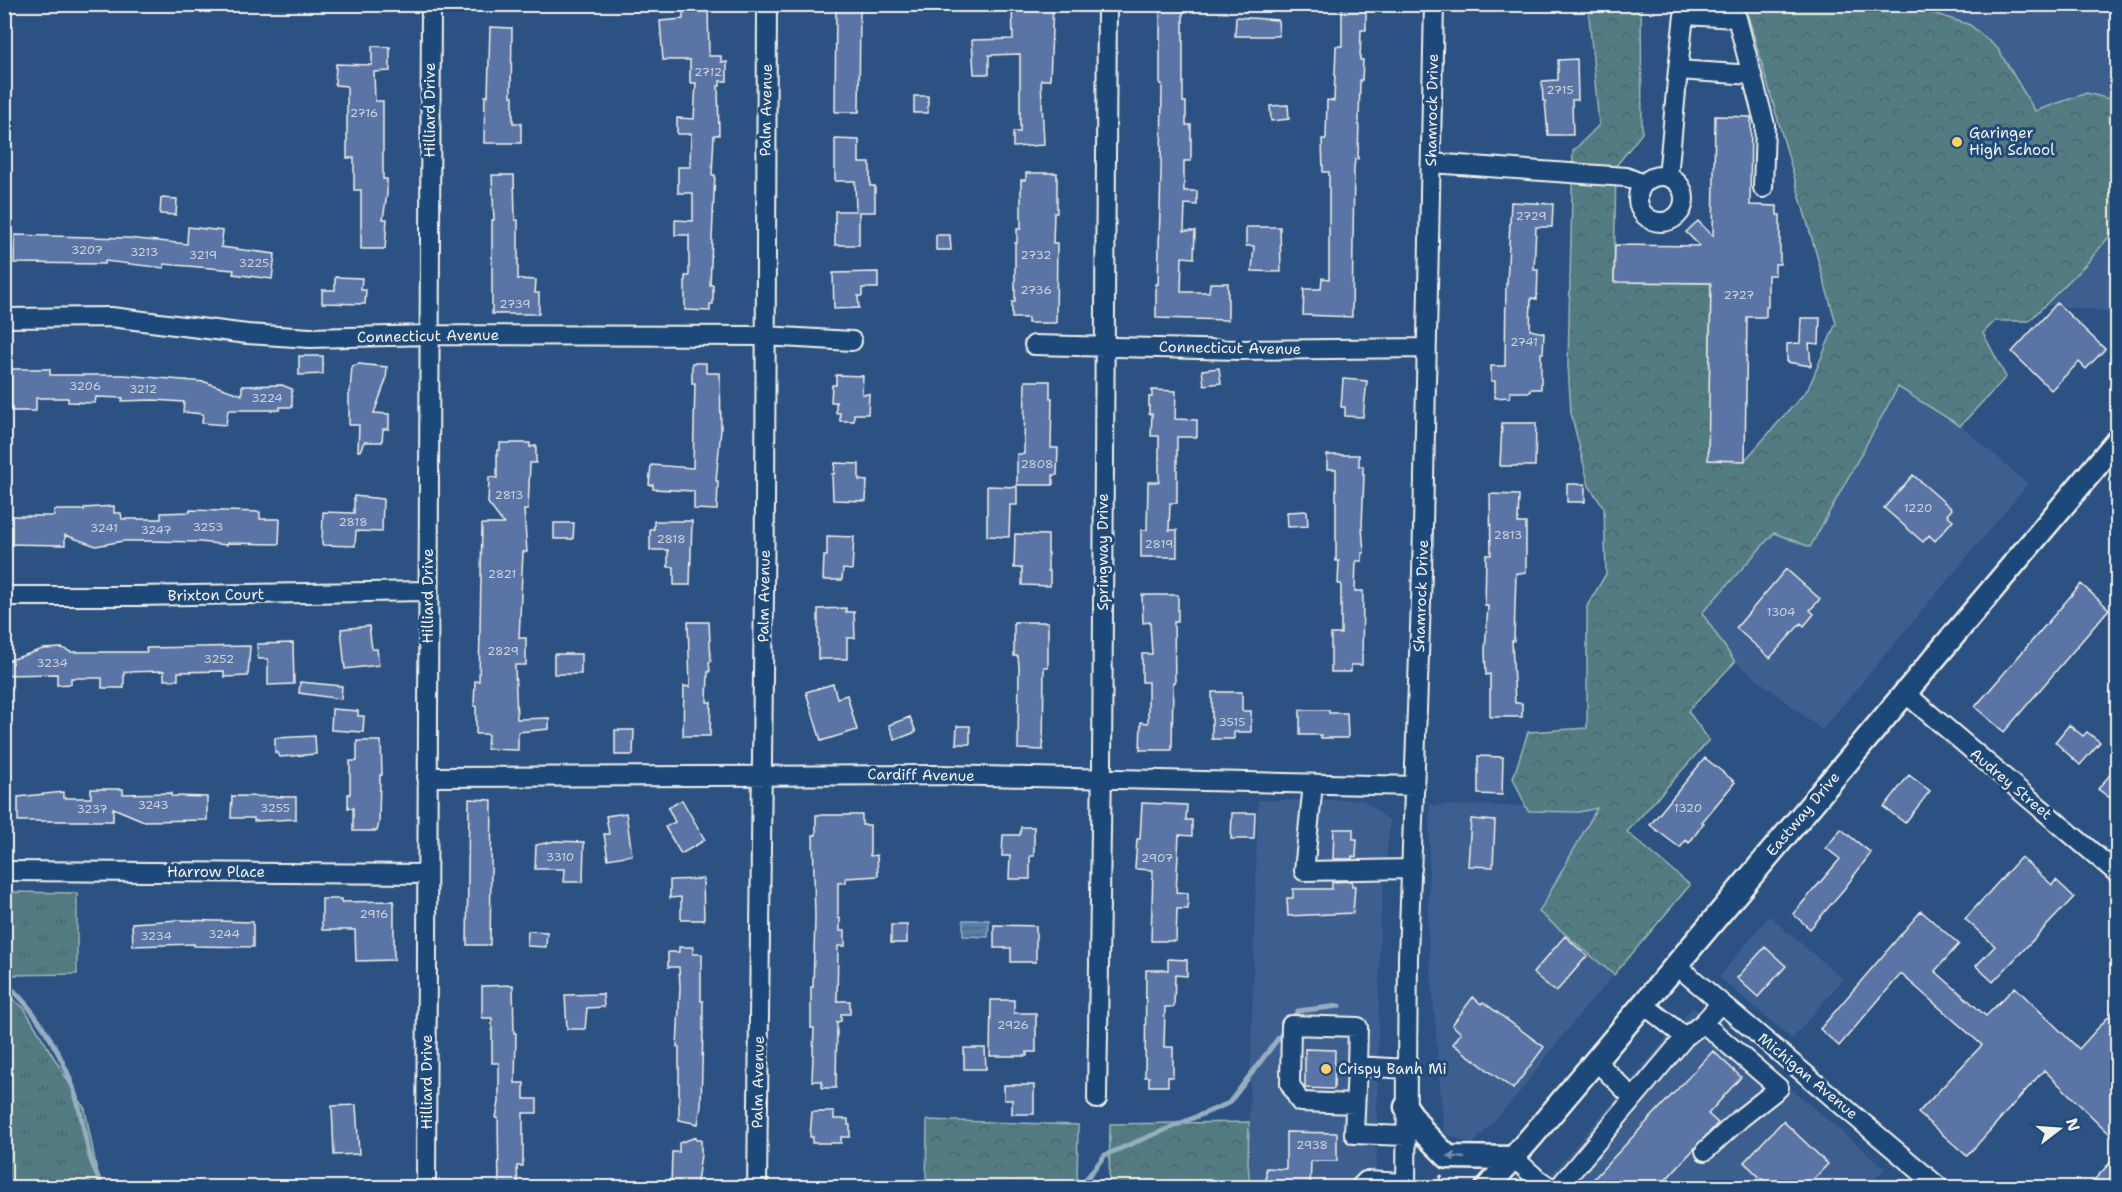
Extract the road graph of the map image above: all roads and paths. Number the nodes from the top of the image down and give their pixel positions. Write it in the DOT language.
graph roads {
  1 [pos="431,4"];
  2 [pos="767,4"];
  3 [pos="1107,4"];
  4 [pos="1434,4"];
  5 [pos="1678,70"];
  6 [pos="1752,75"];
  7 [pos="1431,163"];
  8 [pos="1668,177"];
  9 [pos="1643,184"];
  10 [pos="1763,188"];
  11 [pos="4,318"];
  12 [pos="429,335"];
  13 [pos="764,336"];
  14 [pos="852,340"];
  15 [pos="1034,345"];
  16 [pos="1105,346"];
  17 [pos="1426,348"];
  18 [pos="2118,440"];
  19 [pos="428,591"];
  20 [pos="4,596"];
  21 [pos="1905,693"];
  22 [pos="762,774"];
  23 [pos="427,777"];
  24 [pos="1102,778"];
  25 [pos="1314,784"];
  26 [pos="1415,786"];
  27 [pos="1412,869"];
  28 [pos="4,871"];
  29 [pos="427,874"];
  30 [pos="2118,874"];
  31 [pos="1676,965"];
  32 [pos="1721,1003"];
  33 [pos="1643,1004"];
  34 [pos="1703,1023"];
  35 [pos="1685,1037"];
  36 [pos="1596,1061"];
  37 [pos="1357,1066"];
  38 [pos="1407,1069"];
  39 [pos="1803,1072"];
  40 [pos="1779,1088"];
  41 [pos="1633,1098"];
  42 [pos="1097,1099"];
  43 [pos="1355,1104"];
  44 [pos="1406,1107"];
  45 [pos="1406,1136"];
  46 [pos="1705,1151"];
  47 [pos="1514,1158"];
  48 [pos="1406,1185"];
  49 [pos="1491,1186"];
  50 [pos="426,1188"];
  51 [pos="757,1188"];
  52 [pos="1359,1188"];
  53 [pos="1551,1188"];
  54 [pos="1558,1188"];
  55 [pos="1940,1188"];
  1 -- 12 [label="street, Hilliard Drive"];
  2 -- 13 [label="street, Palm Avenue"];
  3 -- 16 [label="street, Springway Drive"];
  4 -- 7 [label="street, Shamrock Drive"];
  5 -- 6 [label="street"];
  5 -- 6 [label="street"];
  5 -- 8 [label="street"];
  6 -- 10 [label="street"];
  7 -- 9 [label="street"];
  7 -- 17 [label="street, Shamrock Drive"];
  8 -- 9 [label="street"];
  8 -- 9 [label="street"];
  11 -- 12 [label="street, Connecticut Avenue"];
  12 -- 13 [label="street, Connecticut Avenue"];
  12 -- 19 [label="street, Hilliard Drive"];
  13 -- 14 [label="street, Connecticut Avenue"];
  13 -- 22 [label="street, Palm Avenue"];
  15 -- 16 [label="street, Connecticut Avenue"];
  16 -- 17 [label="street, Connecticut Avenue"];
  16 -- 24 [label="street, Springway Drive"];
  17 -- 26 [label="street, Shamrock Drive"];
  18 -- 21 [label="main road, Eastway Drive"];
  19 -- 20 [label="street, Brixton Court"];
  19 -- 23 [label="street, Hilliard Drive"];
  21 -- 30 [label="street, Audrey Street"];
  21 -- 31 [label="main road, Eastway Drive"];
  22 -- 23 [label="street, Cardiff Avenue"];
  22 -- 24 [label="street, Cardiff Avenue"];
  22 -- 51 [label="street, Palm Avenue"];
  23 -- 29 [label="street, Hilliard Drive"];
  24 -- 25 [label="street, Cardiff Avenue"];
  24 -- 42 [label="street, Springway Drive"];
  25 -- 26 [label="street, Cardiff Avenue"];
  25 -- 27 [label="street"];
  26 -- 27 [label="street, Shamrock Drive"];
  27 -- 38 [label="street, Shamrock Drive"];
  28 -- 29 [label="street, Harrow Place"];
  29 -- 50 [label="street, Hilliard Drive"];
  31 -- 32 [label="street, Michigan Avenue"];
  31 -- 33 [label="main road, Eastway Drive"];
  32 -- 34 [label="street"];
  32 -- 39 [label="street, Michigan Avenue"];
  33 -- 35 [label="street"];
  33 -- 36 [label="main road, Eastway Drive"];
  34 -- 35 [label="street"];
  34 -- 40 [label="street"];
  35 -- 41 [label="street"];
  36 -- 41 [label="street"];
  36 -- 47 [label="main road, Eastway Drive"];
  37 -- 38 [label="street"];
  37 -- 43 [label="street"];
  37 -- 43 [label="street"];
  38 -- 44 [label="street, Shamrock Drive"];
  39 -- 40 [label="street"];
  39 -- 55 [label="street, Michigan Avenue"];
  40 -- 46 [label="street"];
  41 -- 54 [label="street"];
  43 -- 45 [label="street"];
  44 -- 45 [label="street, Shamrock Drive"];
  47 -- 44 [label="main road, one-way"];
  45 -- 48 [label="street, Shamrock Drive"];
  47 -- 49 [label="main road, Eastway Drive"];
  47 -- 53 [label="street"];
  48 -- 52 [label="street"];
}
